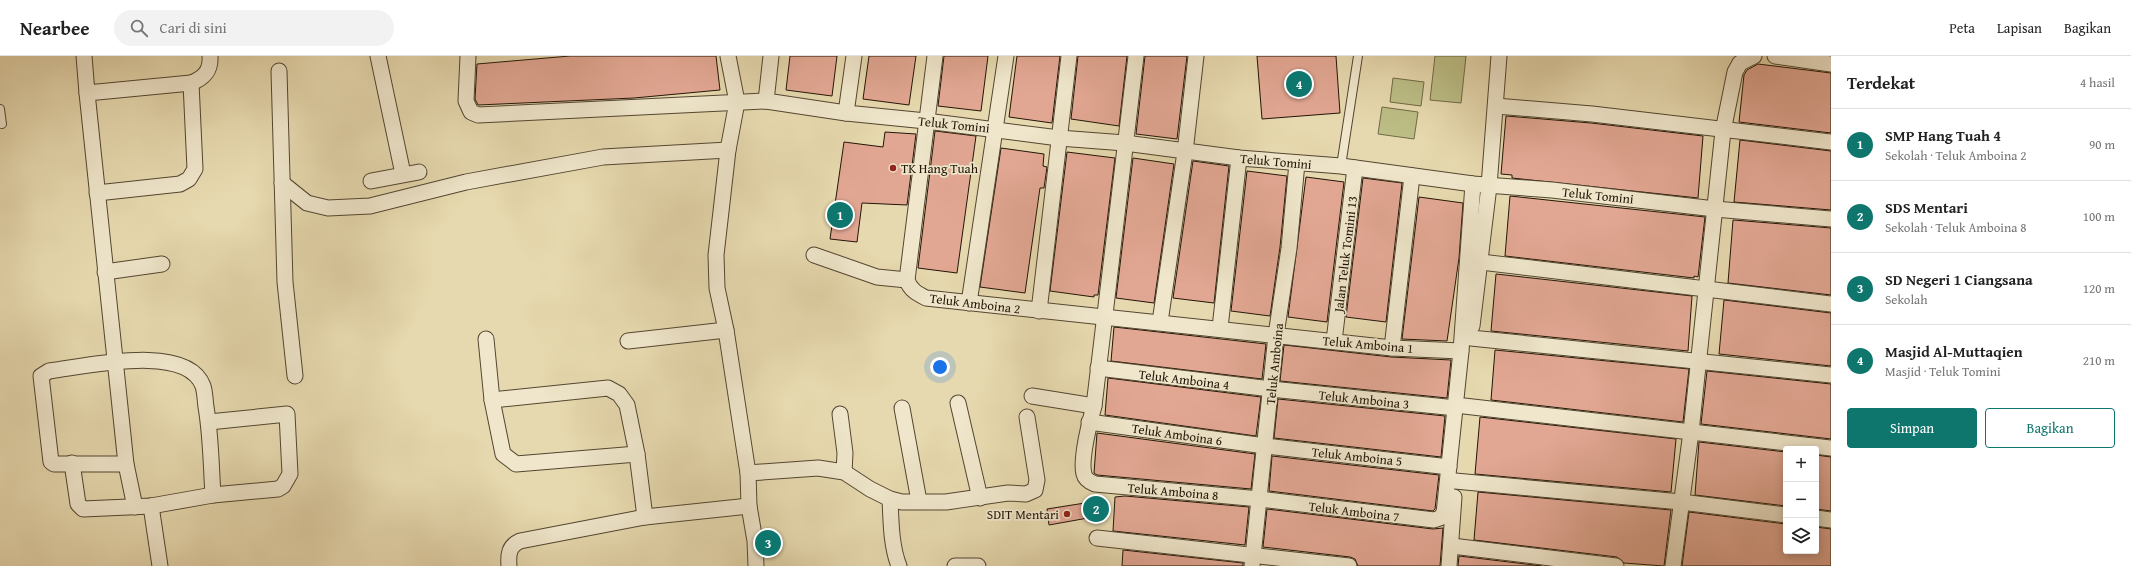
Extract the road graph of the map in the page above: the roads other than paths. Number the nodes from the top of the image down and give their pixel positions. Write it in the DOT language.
graph roads {
  1 [pos="84,56"];
  2 [pos="210,56"];
  3 [pos="378,56"];
  4 [pos="468,56"];
  5 [pos="728,56"];
  6 [pos="771,56"];
  7 [pos="854,56"];
  8 [pos="935,56"];
  9 [pos="1006,56"];
  10 [pos="1069,56"];
  11 [pos="1136,56"];
  12 [pos="1196,56"];
  13 [pos="1358,56"];
  14 [pos="1499,56"];
  15 [pos="1754,56"];
  16 [pos="1775,56"];
  17 [pos="1831,64"];
  18 [pos="279,71"];
  19 [pos="190,83"];
  20 [pos="87,93"];
  21 [pos="766,101"];
  22 [pos="736,102"];
  23 [pos="1496,106"];
  24 [pos="0,109"];
  25 [pos="846,113"];
  26 [pos="926,121"];
  27 [pos="2,124"];
  28 [pos="996,129"];
  29 [pos="1723,131"];
  30 [pos="1059,138"];
  31 [pos="1831,142"];
  32 [pos="1125,143"];
  33 [pos="728,150"];
  34 [pos="1185,152"];
  35 [pos="1239,158"];
  36 [pos="1298,162"];
  37 [pos="1348,167"];
  38 [pos="419,172"];
  39 [pos="403,174"];
  40 [pos="1412,176"];
  41 [pos="371,182"];
  42 [pos="282,183"];
  43 [pos="1473,184"];
  44 [pos="1489,186"];
  45 [pos="97,193"];
  46 [pos="1715,209"];
  47 [pos="1831,219"];
  48 [pos="814,255"];
  49 [pos="1481,262"];
  50 [pos="162,264"];
  51 [pos="105,272"];
  52 [pos="907,280"];
  53 [pos="1706,289"];
  54 [pos="969,303"];
  55 [pos="1831,304"];
  56 [pos="1039,311"];
  57 [pos="1105,317"];
  58 [pos="1160,322"];
  59 [pos="1220,328"];
  60 [pos="726,330"];
  61 [pos="1276,335"];
  62 [pos="1471,338"];
  63 [pos="486,339"];
  64 [pos="628,341"];
  65 [pos="1334,341"];
  66 [pos="1392,348"];
  67 [pos="1461,351"];
  68 [pos="1699,360"];
  69 [pos="115,363"];
  70 [pos="1098,368"];
  71 [pos="1831,375"];
  72 [pos="296,376"];
  73 [pos="1271,389"];
  74 [pos="1032,396"];
  75 [pos="492,400"];
  76 [pos="958,403"];
  77 [pos="1094,406"];
  78 [pos="1460,407"];
  79 [pos="902,408"];
  80 [pos="840,414"];
  81 [pos="1027,417"];
  82 [pos="209,422"];
  83 [pos="1089,422"];
  84 [pos="1691,432"];
  85 [pos="1265,446"];
  86 [pos="1831,448"];
  87 [pos="637,454"];
  88 [pos="72,464"];
  89 [pos="126,464"];
  90 [pos="1449,467"];
  91 [pos="748,472"];
  92 [pos="844,472"];
  93 [pos="1455,481"];
  94 [pos="213,495"];
  95 [pos="980,498"];
  96 [pos="890,499"];
  97 [pos="1260,499"];
  98 [pos="919,501"];
  99 [pos="1680,502"];
  100 [pos="151,506"];
  101 [pos="749,506"];
  102 [pos="135,507"];
  103 [pos="1783,515"];
  104 [pos="645,517"];
  105 [pos="1819,518"];
  106 [pos="1831,520"];
  107 [pos="1097,538"];
  108 [pos="1452,546"];
  109 [pos="1253,560"];
  110 [pos="160,566"];
  111 [pos="509,566"];
  112 [pos="756,566"];
  113 [pos="899,566"];
  114 [pos="955,566"];
  115 [pos="978,566"];
  116 [pos="1349,566"];
  117 [pos="1449,566"];
  118 [pos="1616,566"];
  119 [pos="1672,566"];
  1 -- 20 [label="street"];
  2 -- 19 [label="street"];
  3 -- 39 [label="street"];
  4 -- 22 [label="street, Teluk Tomini"];
  5 -- 22 [label="street"];
  6 -- 21 [label="street"];
  7 -- 25 [label="street"];
  8 -- 26 [label="street"];
  9 -- 28 [label="street"];
  10 -- 30 [label="street"];
  11 -- 32 [label="street"];
  12 -- 34 [label="street"];
  13 -- 37 [label="lane"];
  14 -- 23 [label="street"];
  15 -- 29 [label="street"];
  16 -- 17 [label="street"];
  18 -- 42 [label="street"];
  19 -- 20 [label="street"];
  19 -- 45 [label="street"];
  20 -- 45 [label="street"];
  21 -- 22 [label="street, Teluk Tomini"];
  21 -- 25 [label="street, Teluk Tomini"];
  22 -- 33 [label="street"];
  23 -- 29 [label="street"];
  23 -- 44 [label="street"];
  24 -- 27 [label="lane"];
  25 -- 26 [label="street, Teluk Tomini"];
  26 -- 28 [label="street, Teluk Tomini"];
  26 -- 52 [label="street"];
  28 -- 30 [label="street, Teluk Tomini"];
  28 -- 54 [label="street"];
  29 -- 31 [label="street"];
  29 -- 46 [label="street"];
  30 -- 32 [label="street, Teluk Tomini"];
  30 -- 56 [label="street"];
  32 -- 34 [label="street, Teluk Tomini"];
  32 -- 57 [label="street"];
  33 -- 42 [label="street"];
  33 -- 60 [label="street"];
  34 -- 35 [label="street, Teluk Tomini"];
  34 -- 58 [label="street"];
  35 -- 36 [label="street, Teluk Tomini"];
  35 -- 59 [label="street"];
  36 -- 37 [label="street, Teluk Tomini"];
  36 -- 61 [label="street, Teluk Amboina"];
  37 -- 40 [label="street, Teluk Tomini"];
  37 -- 65 [label="street, Jalan Teluk Tomini 13"];
  38 -- 39 [label="street"];
  39 -- 41 [label="street"];
  40 -- 43 [label="street, Teluk Tomini"];
  40 -- 66 [label="street"];
  42 -- 72 [label="street"];
  43 -- 44 [label="street, Teluk Tomini"];
  43 -- 67 [label="street"];
  44 -- 46 [label="street, Teluk Tomini"];
  44 -- 49 [label="street"];
  45 -- 51 [label="street"];
  46 -- 47 [label="street, Teluk Tomini"];
  46 -- 53 [label="street"];
  48 -- 52 [label="street"];
  49 -- 53 [label="street"];
  49 -- 62 [label="street"];
  50 -- 51 [label="street"];
  51 -- 69 [label="street"];
  52 -- 54 [label="street, Teluk Amboina 2"];
  53 -- 55 [label="street"];
  53 -- 68 [label="street"];
  54 -- 56 [label="street, Teluk Amboina 2"];
  56 -- 57 [label="street, Teluk Amboina 2"];
  57 -- 58 [label="street, Teluk Amboina 2"];
  57 -- 70 [label="street"];
  58 -- 59 [label="street, Teluk Amboina 2"];
  59 -- 61 [label="street, Teluk Amboina 2"];
  60 -- 64 [label="street"];
  60 -- 91 [label="street"];
  61 -- 65 [label="street, Teluk Amboina 1"];
  61 -- 73 [label="street, Teluk Amboina"];
  62 -- 68 [label="street"];
  62 -- 78 [label="street"];
  63 -- 75 [label="street"];
  65 -- 66 [label="street, Teluk Amboina 1"];
  66 -- 67 [label="street, Teluk Amboina 1"];
  67 -- 78 [label="street"];
  68 -- 71 [label="street"];
  68 -- 84 [label="street"];
  69 -- 82 [label="street"];
  69 -- 88 [label="street"];
  69 -- 89 [label="street"];
  70 -- 73 [label="street, Teluk Amboina 4"];
  70 -- 77 [label="street"];
  73 -- 78 [label="street, Teluk Amboina 3"];
  73 -- 85 [label="street, Teluk Amboina"];
  74 -- 77 [label="street"];
  75 -- 87 [label="street"];
  75 -- 87 [label="street"];
  76 -- 95 [label="street"];
  77 -- 83 [label="street"];
  78 -- 84 [label="street, Teluk Amboina 3"];
  78 -- 90 [label="street"];
  78 -- 93 [label="street"];
  79 -- 98 [label="street"];
  80 -- 92 [label="street"];
  81 -- 95 [label="street"];
  82 -- 94 [label="street"];
  82 -- 94 [label="street"];
  83 -- 85 [label="street, Teluk Amboina 6"];
  83 -- 97 [label="street, Teluk Amboina 8"];
  84 -- 86 [label="street, Teluk Amboina 3"];
  84 -- 99 [label="street"];
  85 -- 90 [label="street, Teluk Amboina 5"];
  85 -- 97 [label="street, Teluk Amboina"];
  87 -- 104 [label="street"];
  88 -- 89 [label="street"];
  88 -- 102 [label="street"];
  89 -- 102 [label="street"];
  90 -- 97 [label="street, Teluk Amboina 7"];
  91 -- 92 [label="street"];
  91 -- 101 [label="street"];
  92 -- 96 [label="street"];
  93 -- 99 [label="street"];
  93 -- 108 [label="street"];
  94 -- 100 [label="street"];
  95 -- 98 [label="street"];
  96 -- 98 [label="street"];
  96 -- 113 [label="street"];
  97 -- 109 [label="street, Teluk Amboina"];
  99 -- 103 [label="street"];
  99 -- 119 [label="street"];
  100 -- 102 [label="street"];
  100 -- 110 [label="street"];
  101 -- 104 [label="street"];
  101 -- 112 [label="street"];
  104 -- 111 [label="street"];
  105 -- 106 [label="street"];
  107 -- 109 [label="street"];
  108 -- 117 [label="street"];
  108 -- 118 [label="street"];
  109 -- 116 [label="street"];
  114 -- 115 [label="street"];
}
